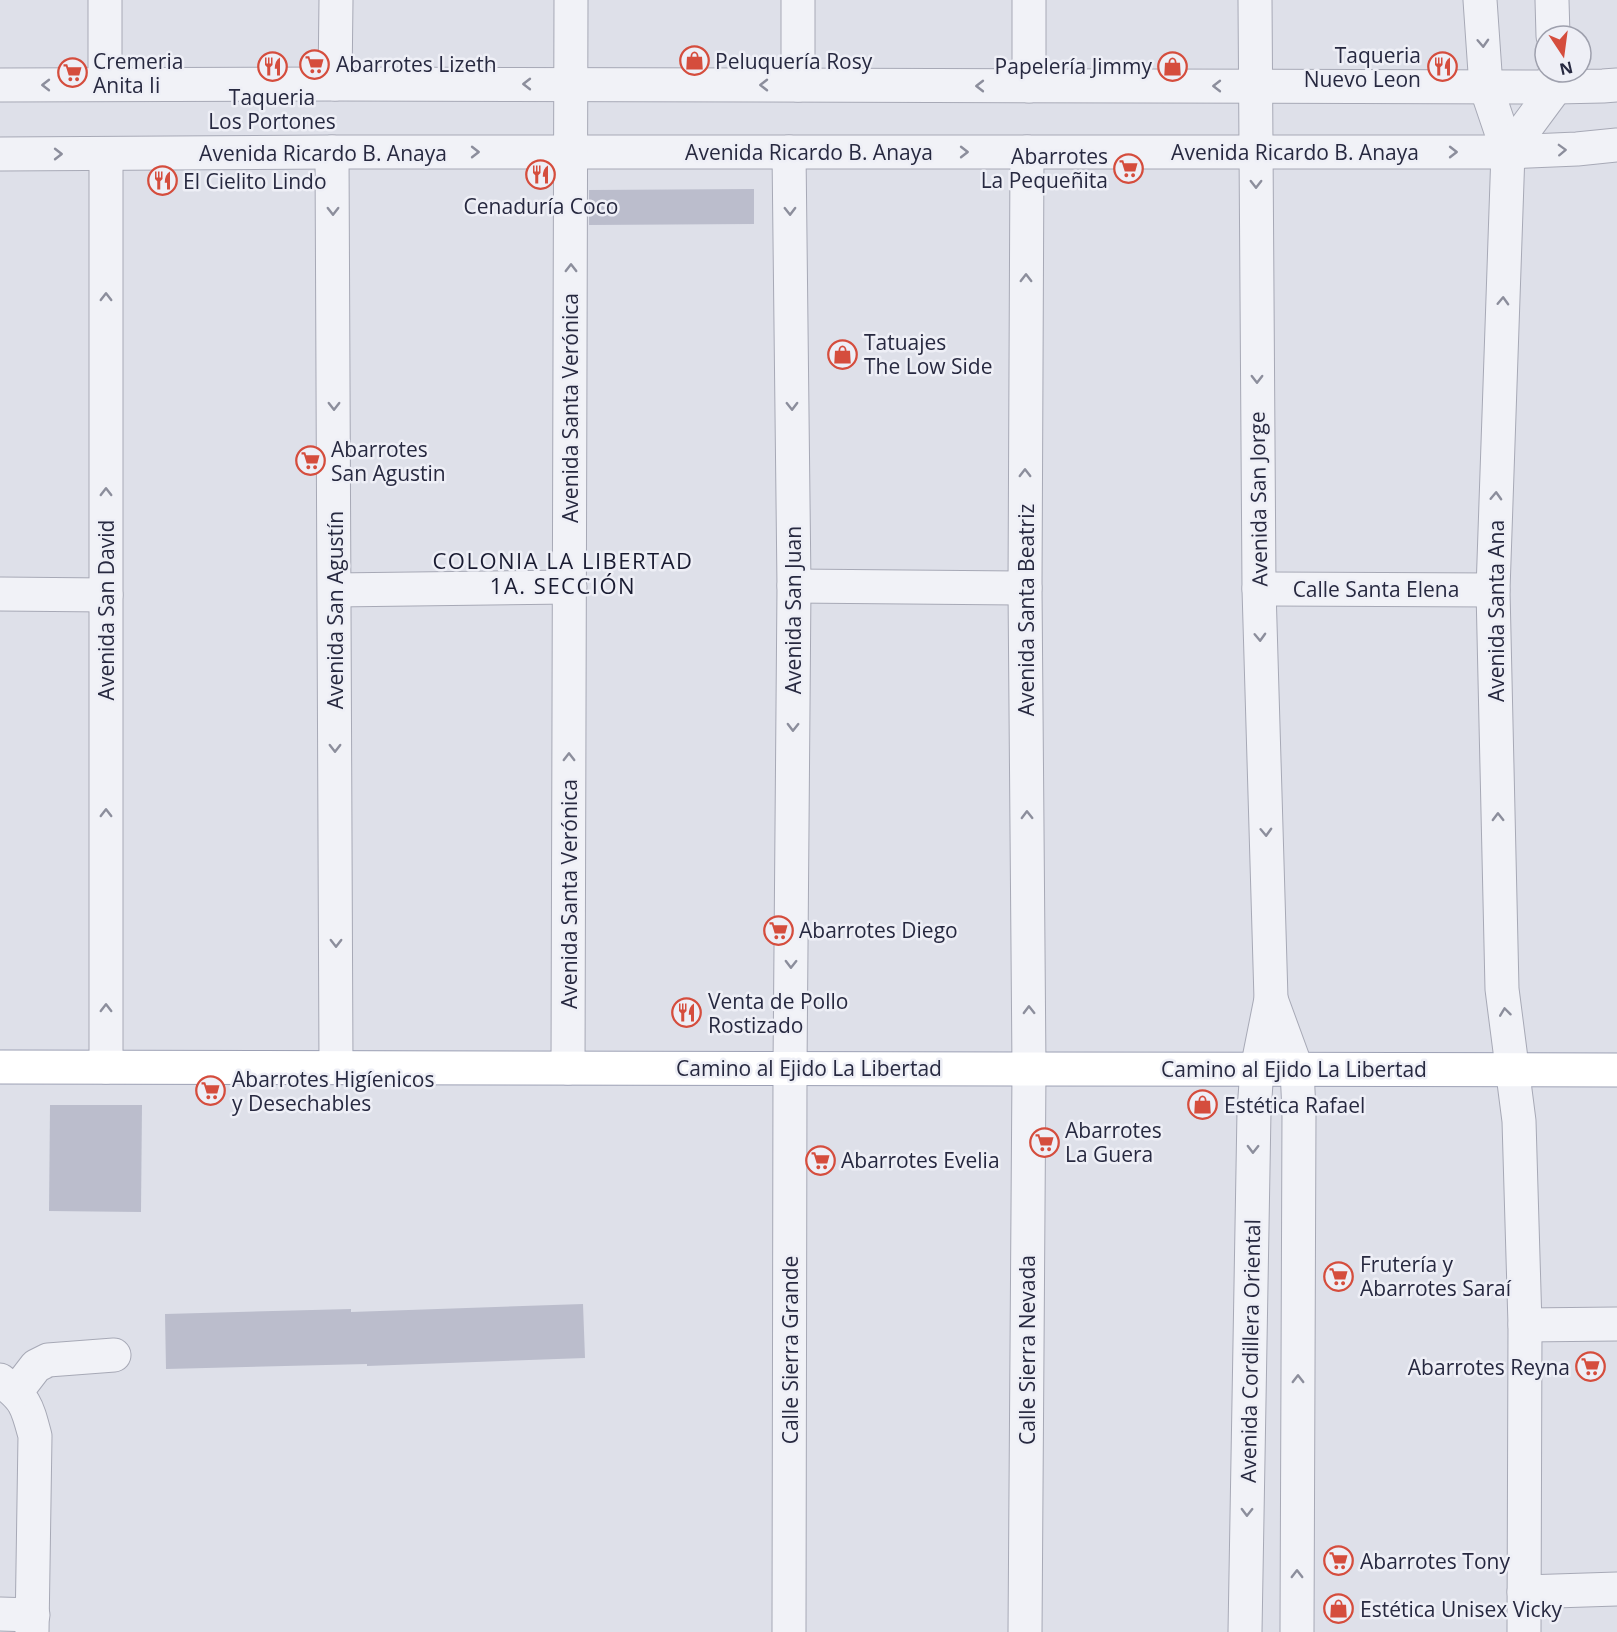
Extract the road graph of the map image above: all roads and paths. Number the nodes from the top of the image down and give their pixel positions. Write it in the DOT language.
graph roads {
  1 [pos="105,0"];
  2 [pos="336,0"];
  3 [pos="571,0"];
  4 [pos="798,0"];
  5 [pos="1029,0"];
  6 [pos="1255,0"];
  7 [pos="1480,0"];
  8 [pos="1552,0"];
  9 [pos="1553,24"];
  10 [pos="1533,82"];
  11 [pos="105,84"];
  12 [pos="335,84"];
  13 [pos="572,84"];
  14 [pos="1552,84"];
  15 [pos="1589,84"];
  16 [pos="1617,84"];
  17 [pos="0,85"];
  18 [pos="798,85"];
  19 [pos="1029,86"];
  20 [pos="1255,86"];
  21 [pos="1486,87"];
  22 [pos="1617,145"];
  23 [pos="332,152"];
  24 [pos="571,152"];
  25 [pos="789,152"];
  26 [pos="1027,152"];
  27 [pos="1256,152"];
  28 [pos="1508,152"];
  29 [pos="0,154"];
  30 [pos="106,154"];
  31 [pos="794,586"];
  32 [pos="570,587"];
  33 [pos="1025,588"];
  34 [pos="1259,589"];
  35 [pos="334,590"];
  36 [pos="1493,590"];
  37 [pos="0,594"];
  38 [pos="106,595"];
  39 [pos="1271,999"];
  40 [pos="0,1067"];
  41 [pos="106,1067"];
  42 [pos="336,1067"];
  43 [pos="568,1068"];
  44 [pos="790,1068"];
  45 [pos="1029,1069"];
  46 [pos="1257,1069"];
  47 [pos="1297,1070"];
  48 [pos="1512,1070"];
  49 [pos="1617,1070"];
  50 [pos="1526,1324"];
  51 [pos="1617,1324"];
  52 [pos="114,1354"];
  53 [pos="8,1386"];
  54 [pos="1617,1589"];
  55 [pos="1524,1592"];
  56 [pos="0,1614"];
  57 [pos="33,1623"];
  58 [pos="789,1632"];
  59 [pos="1025,1632"];
  60 [pos="1245,1632"];
  61 [pos="1297,1632"];
  62 [pos="1524,1632"];
  1 -- 11 [label="street"];
  2 -- 12 [label="street"];
  3 -- 13 [label="street, Avenida Santa Verónica"];
  4 -- 18 [label="street"];
  5 -- 19 [label="street"];
  6 -- 20 [label="street, Avenida San Jorge"];
  7 -- 21 [label="street, Avenida Santa Ana, one-way"];
  8 -- 9 [label="street"];
  10 -- 21 [label="street"];
  11 -- 12 [label="street"];
  11 -- 17 [label="street, one-way"];
  13 -- 12 [label="street, one-way"];
  18 -- 13 [label="street, one-way"];
  13 -- 24 [label="street, Avenida Santa Verónica"];
  14 -- 28 [label="street"];
  15 -- 16 [label="street"];
  19 -- 18 [label="street, one-way"];
  20 -- 19 [label="street, one-way"];
  20 -- 21 [label="street"];
  20 -- 27 [label="street, Avenida San Jorge"];
  21 -- 28 [label="street, Avenida Santa Ana"];
  28 -- 22 [label="street, Avenida Ricardo B. Anaya, one-way"];
  23 -- 24 [label="street, Avenida Ricardo B. Anaya, one-way"];
  23 -- 30 [label="street, Avenida Ricardo B. Anaya"];
  23 -- 35 [label="street, Avenida San Agustín, one-way"];
  24 -- 25 [label="street, Avenida Ricardo B. Anaya"];
  32 -- 24 [label="street, Avenida Santa Verónica, one-way"];
  25 -- 26 [label="street, Avenida Ricardo B. Anaya, one-way"];
  25 -- 31 [label="street, Avenida San Juan, one-way"];
  26 -- 27 [label="street, Avenida Ricardo B. Anaya"];
  33 -- 26 [label="street, Avenida Santa Beatriz, one-way"];
  27 -- 28 [label="street, Avenida Ricardo B. Anaya, one-way"];
  27 -- 34 [label="street, Avenida San Jorge, one-way"];
  36 -- 28 [label="street, Avenida Santa Ana, one-way"];
  29 -- 30 [label="street, Avenida Ricardo B. Anaya, one-way"];
  38 -- 30 [label="street, Avenida San David, one-way"];
  31 -- 33 [label="street"];
  31 -- 44 [label="street, Avenida San Juan, one-way"];
  32 -- 35 [label="street"];
  43 -- 32 [label="street, Avenida Santa Verónica, one-way"];
  45 -- 33 [label="street, Avenida Santa Beatriz, one-way"];
  34 -- 36 [label="street, Calle Santa Elena"];
  34 -- 39 [label="street, Avenida San Jorge, one-way"];
  35 -- 42 [label="street, Avenida San Agustín, one-way"];
  48 -- 36 [label="street, Avenida Santa Ana, one-way"];
  37 -- 38 [label="street"];
  41 -- 38 [label="street, Avenida San David, one-way"];
  39 -- 46 [label="street, Avenida San Jorge"];
  39 -- 47 [label="street, Avenida San Jorge"];
  40 -- 41 [label="main road, Camino al Ejido La Libertad"];
  41 -- 42 [label="main road, Camino al Ejido La Libertad"];
  42 -- 43 [label="main road, Camino al Ejido La Libertad"];
  43 -- 44 [label="main road, Camino al Ejido La Libertad"];
  44 -- 45 [label="main road, Camino al Ejido La Libertad"];
  44 -- 58 [label="street, Calle Sierra Grande"];
  45 -- 46 [label="main road, Camino al Ejido La Libertad"];
  45 -- 59 [label="street, Calle Sierra Nevada"];
  46 -- 47 [label="main road, Camino al Ejido La Libertad"];
  46 -- 60 [label="street, Avenida Cordillera Oriental, one-way"];
  47 -- 48 [label="main road, Camino al Ejido La Libertad"];
  61 -- 47 [label="street, one-way"];
  48 -- 49 [label="main road, Camino al Ejido La Libertad"];
  48 -- 50 [label="street, Avenida Santa Ana"];
  50 -- 51 [label="street"];
  50 -- 55 [label="street, Avenida Santa Ana"];
  52 -- 53 [label="street"];
  53 -- 57 [label="street"];
  54 -- 55 [label="street"];
  55 -- 62 [label="street, Avenida Santa Ana"];
  56 -- 57 [label="street"];
}
